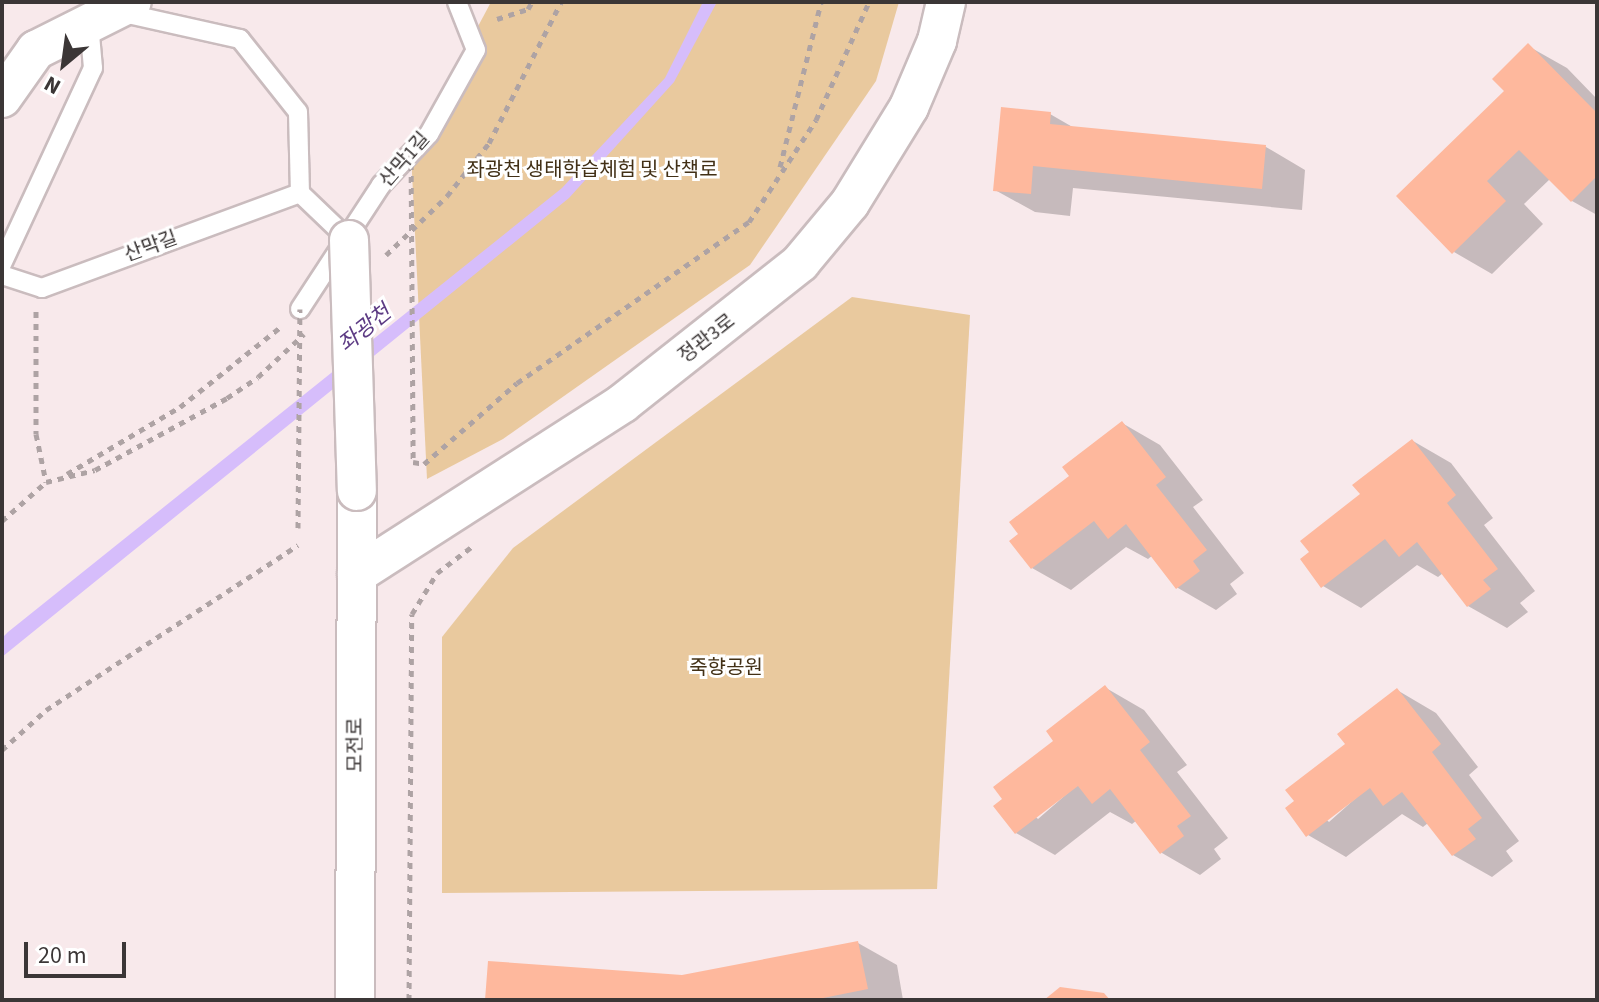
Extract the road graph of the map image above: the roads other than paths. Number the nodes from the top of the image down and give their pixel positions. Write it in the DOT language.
graph roads {
  1 [pos="457,2"];
  2 [pos="946,2"];
  3 [pos="112,12"];
  4 [pos="13,62"];
  5 [pos="2,98"];
  6 [pos="300,193"];
  7 [pos="349,240"];
  8 [pos="2,264"];
  9 [pos="2,275"];
  10 [pos="300,309"];
  11 [pos="357,574"];
  12 [pos="355,1000"];
  1 -- 7 [label="lane, 산막1길"];
  2 -- 11 [label="street, 정관3로"];
  3 -- 4 [label="street"];
  3 -- 6 [label="lane"];
  3 -- 8 [label="lane"];
  4 -- 5 [label="street"];
  6 -- 7 [label="lane"];
  6 -- 9 [label="lane, 산막길"];
  7 -- 10 [label="lane, 산막1길"];
  7 -- 11 [label="street, 모전로, bridge"];
  11 -- 12 [label="street, 모전로"];
}
